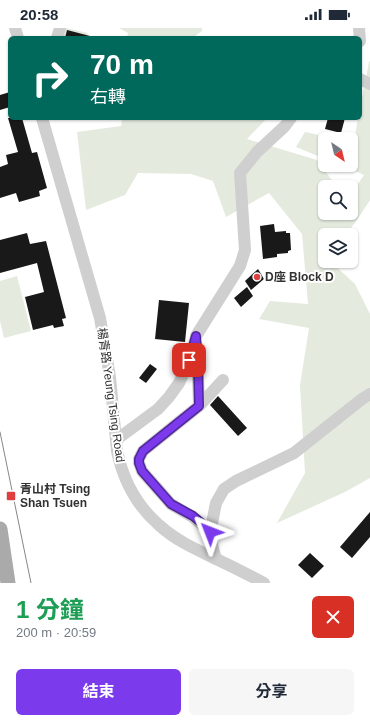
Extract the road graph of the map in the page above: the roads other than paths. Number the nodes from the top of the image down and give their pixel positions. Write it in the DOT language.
graph roads {
  1 [pos="43,120"];
  2 [pos="289,120"];
  3 [pos="196,336"];
  4 [pos="223,380"];
  5 [pos="370,394"];
  6 [pos="199,406"];
  7 [pos="116,440"];
  8 [pos="0,529"];
  9 [pos="210,532"];
  10 [pos="216,559"];
  11 [pos="0,560"];
  12 [pos="250,580"];
  13 [pos="7,583"];
  14 [pos="264,583"];
  1 -- 7 [label="street, 楊青路 Yeung Tsing Road"];
  2 -- 3 [label="street"];
  3 -- 6 [label="street"];
  3 -- 7 [label="street"];
  4 -- 6 [label="street"];
  5 -- 9 [label="street"];
  6 -- 9 [label="street"];
  7 -- 10 [label="street, 楊青路 Yeung Tsing Road"];
  8 -- 13 [label="main road"];
  9 -- 10 [label="street"];
  10 -- 12 [label="street, 楊青路 Yeung Tsing Road"];
  11 -- 13 [label="main road"];
  12 -- 14 [label="street, 楊青路 Yeung Tsing Road"];
}
